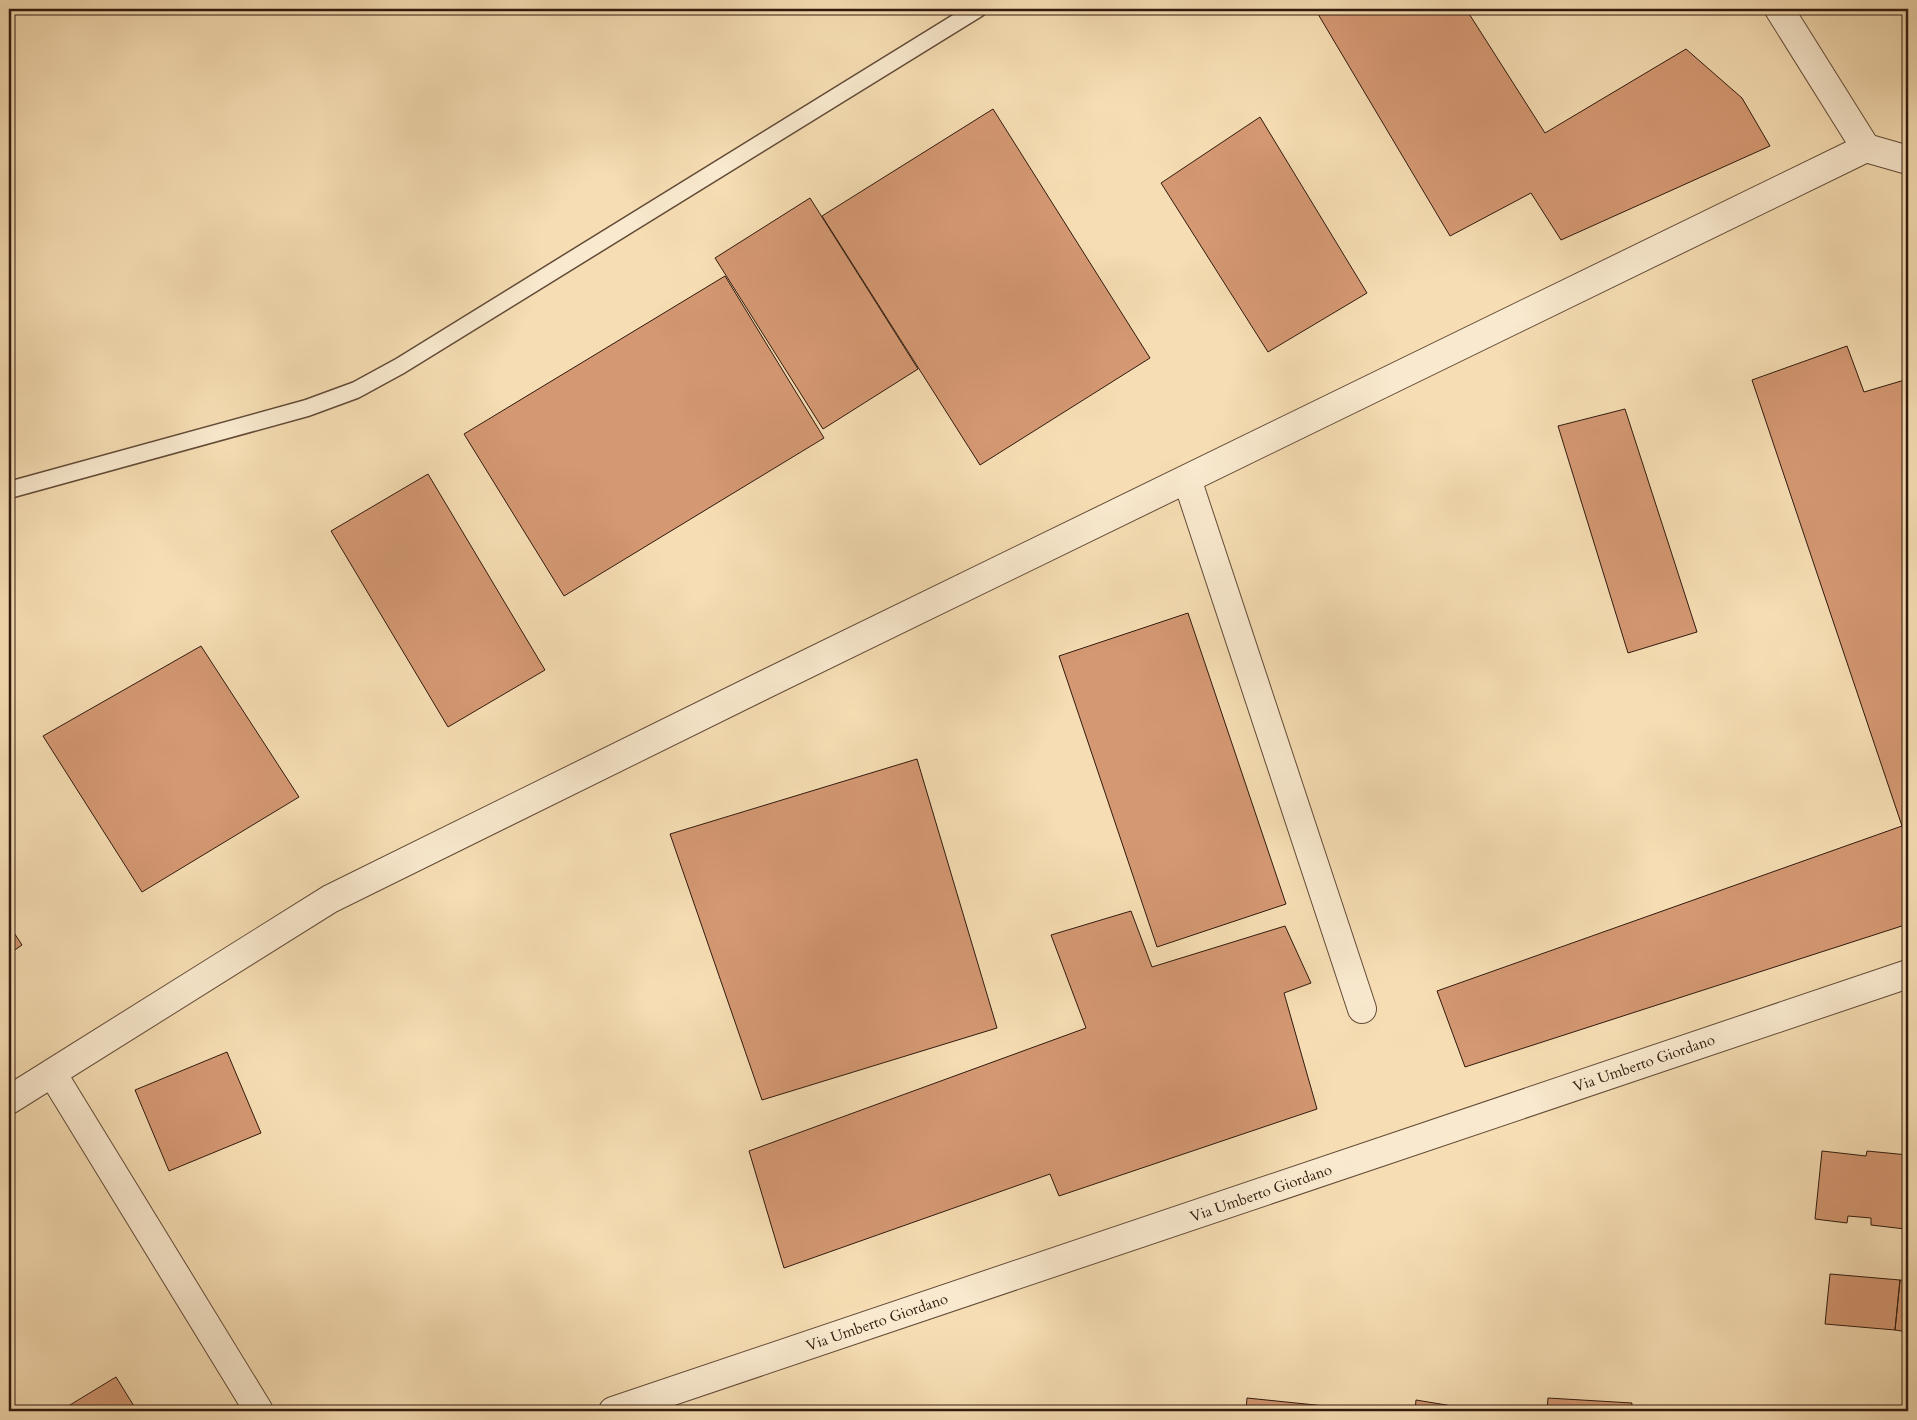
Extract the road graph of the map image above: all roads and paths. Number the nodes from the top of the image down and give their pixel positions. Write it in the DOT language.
graph roads {
  1 [pos="978,9"];
  2 [pos="1779,9"];
  3 [pos="1866,148"];
  4 [pos="1908,160"];
  5 [pos="1187,479"];
  6 [pos="9,490"];
  7 [pos="1908,974"];
  8 [pos="1362,1010"];
  9 [pos="52,1073"];
  10 [pos="9,1100"];
  11 [pos="259,1411"];
  12 [pos="613,1411"];
  1 -- 6 [label="lane"];
  2 -- 3 [label="street"];
  3 -- 4 [label="street"];
  3 -- 5 [label="street"];
  5 -- 8 [label="street"];
  5 -- 9 [label="street"];
  7 -- 12 [label="street, Via Umberto Giordano"];
  9 -- 10 [label="street"];
  9 -- 11 [label="street"];
}
